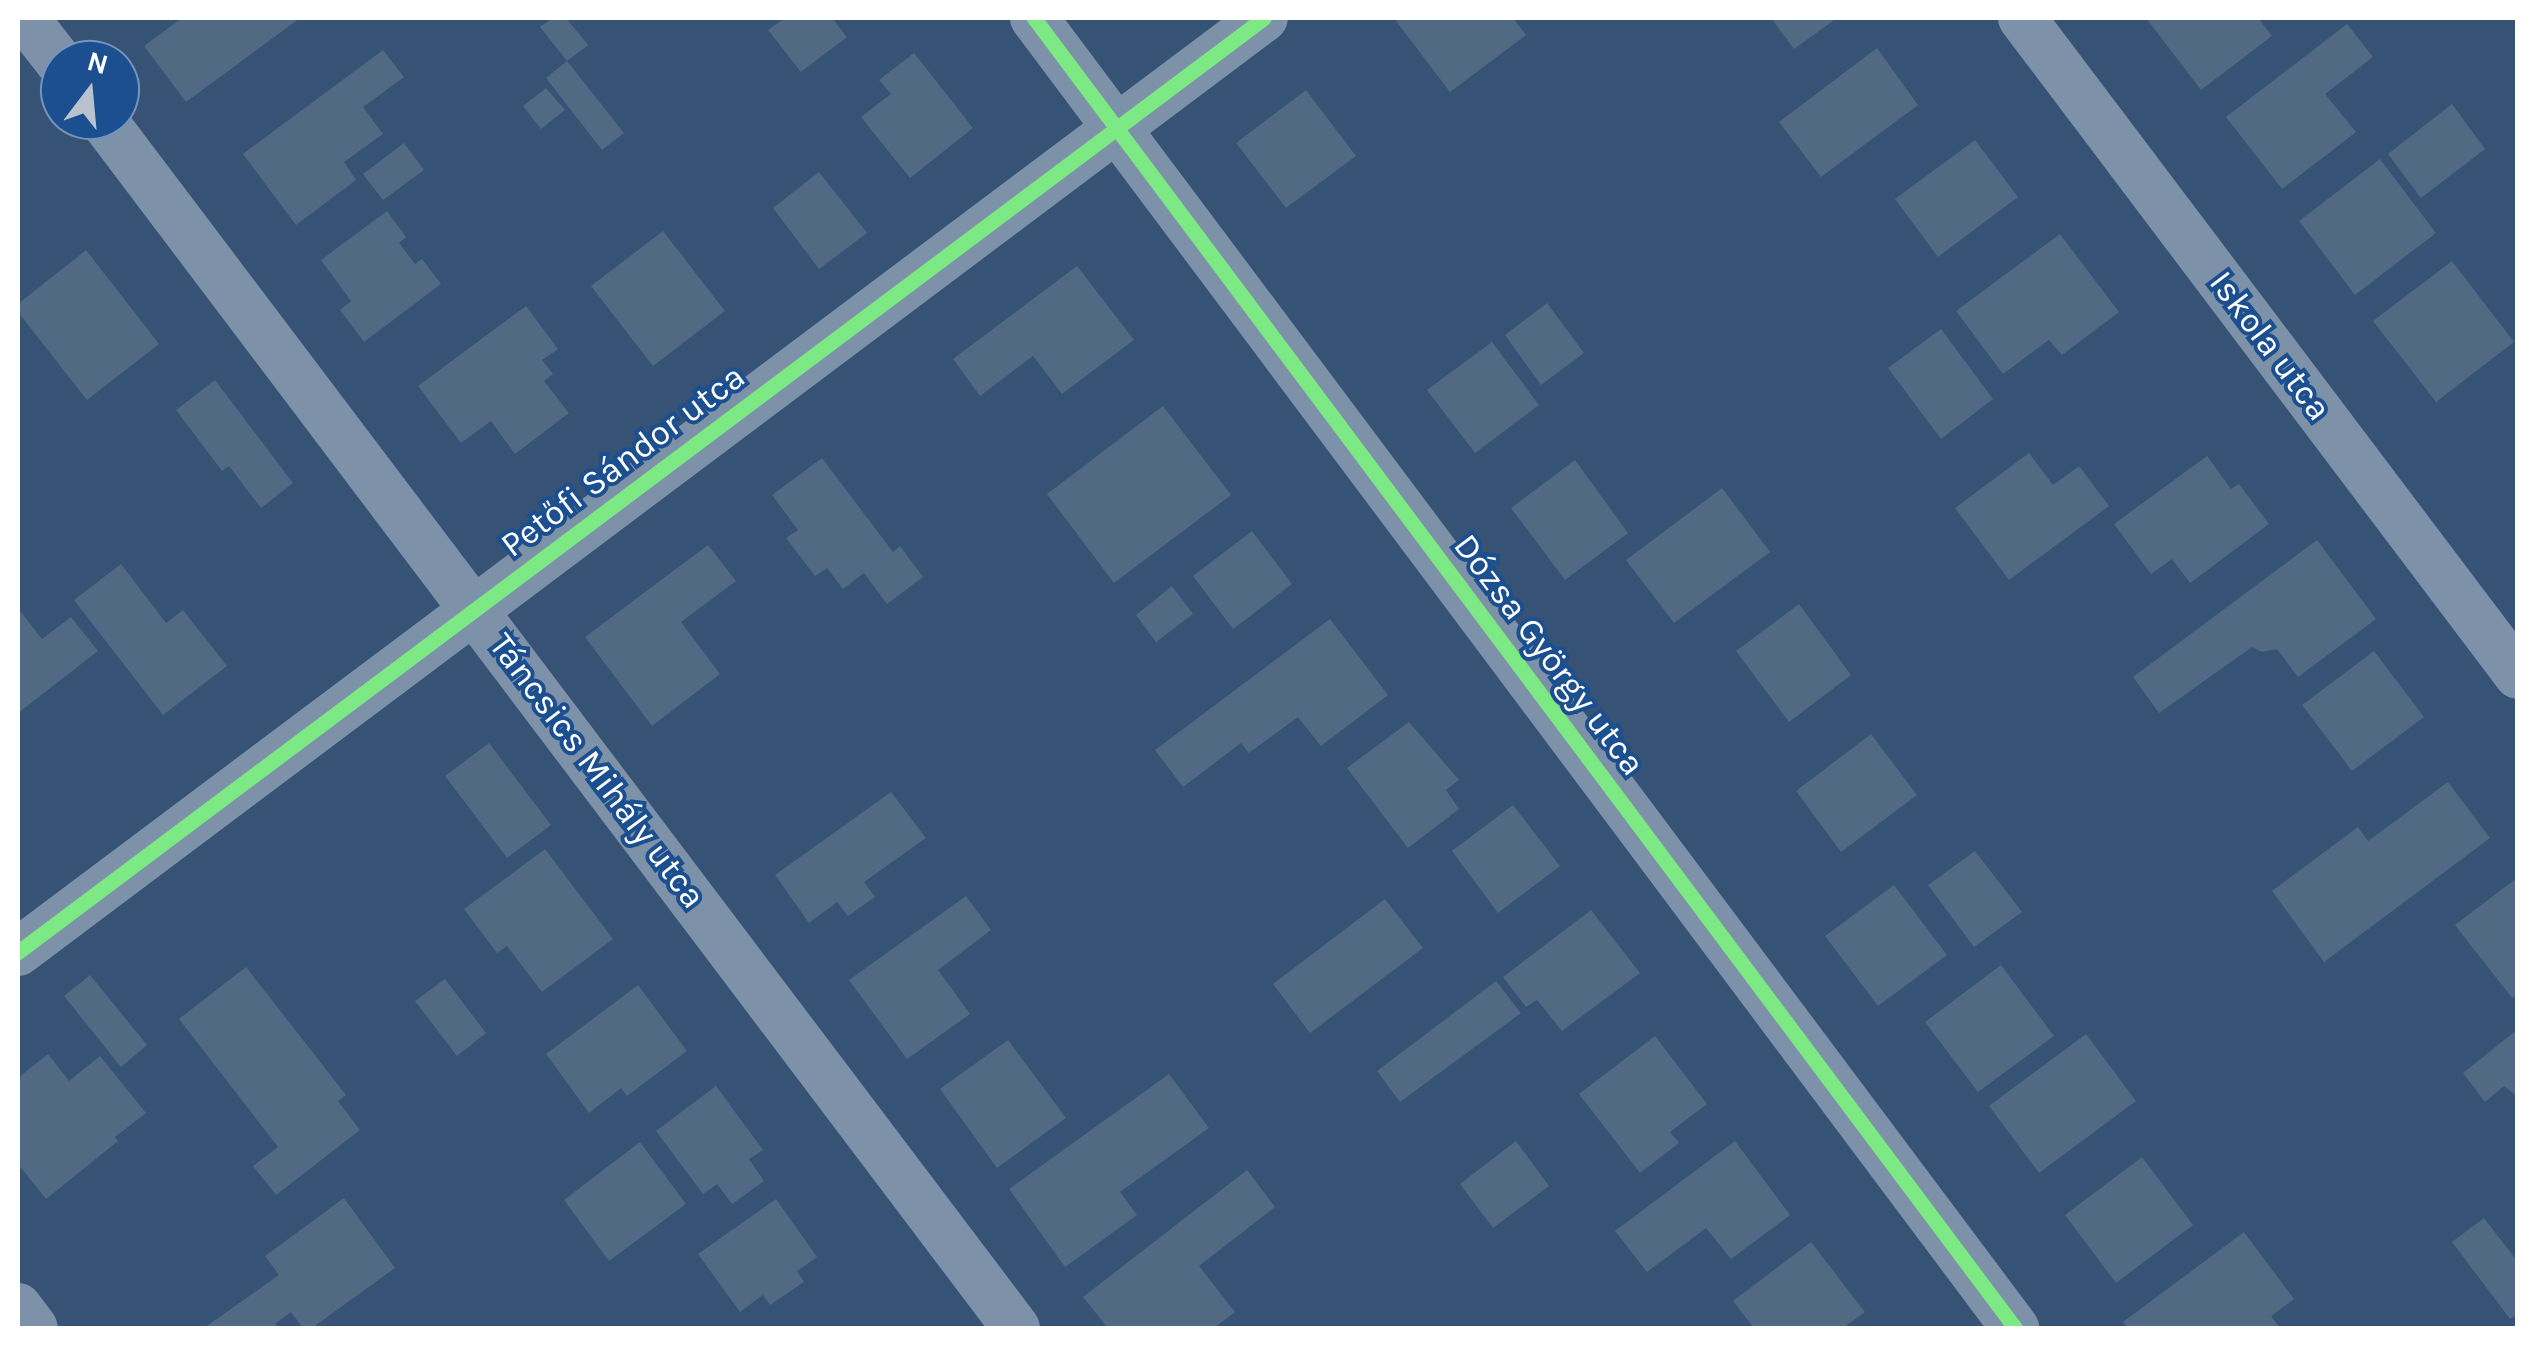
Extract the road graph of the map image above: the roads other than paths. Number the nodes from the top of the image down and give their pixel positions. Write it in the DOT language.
graph roads {
  1 [pos="25,18"];
  2 [pos="1034,18"];
  3 [pos="1264,18"];
  4 [pos="2022,18"];
  5 [pos="42,40"];
  6 [pos="1118,128"];
  7 [pos="118,140"];
  8 [pos="476,609"];
  9 [pos="2518,675"];
  10 [pos="18,952"];
  11 [pos="18,1306"];
  12 [pos="34,1328"];
  13 [pos="1016,1328"];
  14 [pos="2015,1328"];
  1 -- 5 [label="street"];
  2 -- 6 [label="street, Dózsa György utca"];
  3 -- 6 [label="street, Petőfi Sándor utca"];
  4 -- 9 [label="street, Iskola utca"];
  6 -- 8 [label="street, Petőfi Sándor utca"];
  6 -- 14 [label="street, Dózsa György utca"];
  7 -- 8 [label="street, Táncsics Mihály utca"];
  8 -- 10 [label="street, Petőfi Sándor utca"];
  8 -- 13 [label="street, Táncsics Mihály utca"];
  11 -- 12 [label="street"];
}
